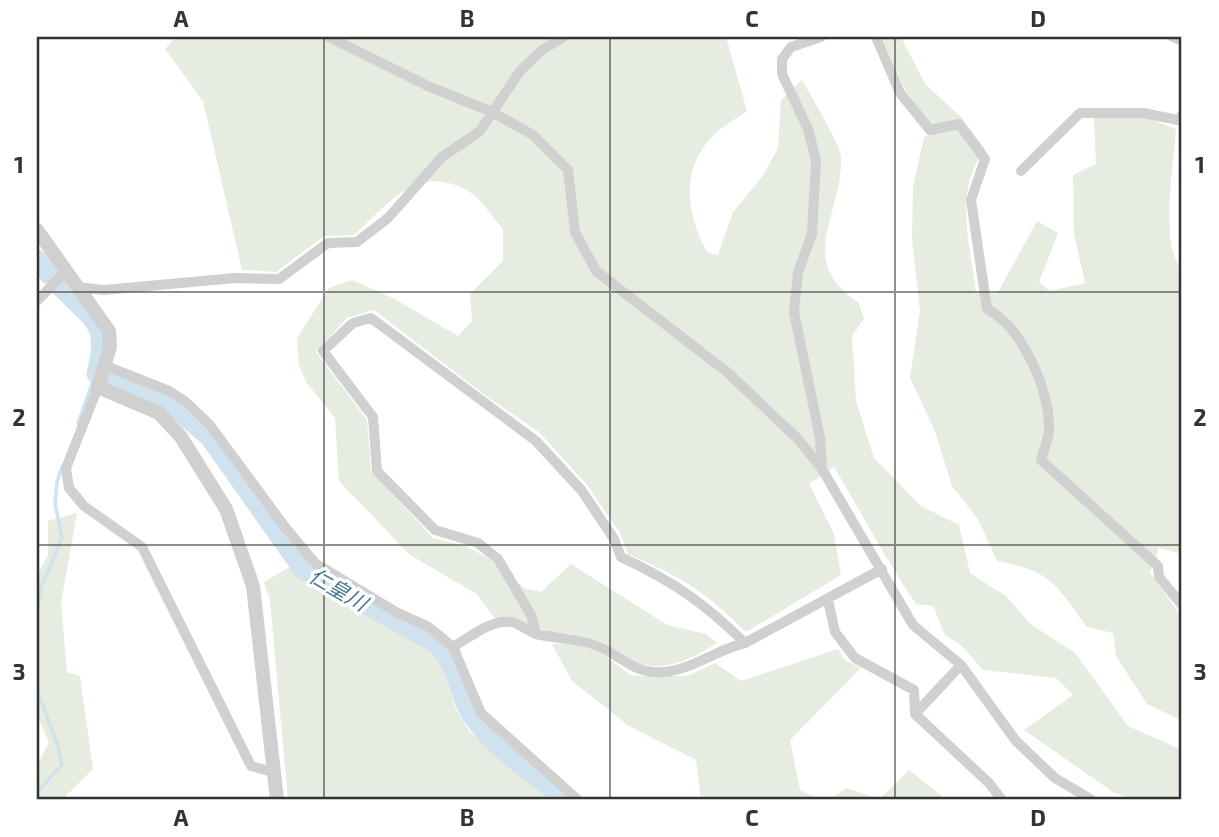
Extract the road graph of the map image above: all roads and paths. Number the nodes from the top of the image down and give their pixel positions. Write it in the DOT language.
graph roads {
  1 [pos="329,37"];
  2 [pos="564,37"];
  3 [pos="821,37"];
  4 [pos="876,37"];
  5 [pos="1173,37"];
  6 [pos="1182,41"];
  7 [pos="490,111"];
  8 [pos="1182,116"];
  9 [pos="1021,171"];
  10 [pos="37,230"];
  11 [pos="65,272"];
  12 [pos="77,287"];
  13 [pos="37,301"];
  14 [pos="106,366"];
  15 [pos="98,387"];
  16 [pos="822,469"];
  17 [pos="882,569"];
  18 [pos="828,600"];
  19 [pos="1182,605"];
  20 [pos="536,634"];
  21 [pos="745,643"];
  22 [pos="453,647"];
  23 [pos="961,665"];
  24 [pos="915,714"];
  25 [pos="276,773"];
  26 [pos="277,800"];
  27 [pos="578,800"];
  28 [pos="1003,800"];
  29 [pos="1092,800"];
  1 -- 7 [label="street"];
  2 -- 7 [label="street"];
  3 -- 16 [label="street"];
  4 -- 19 [label="street"];
  5 -- 6 [label="street"];
  7 -- 12 [label="street"];
  7 -- 16 [label="street"];
  8 -- 9 [label="street"];
  10 -- 11 [label="street"];
  11 -- 12 [label="street"];
  11 -- 13 [label="street"];
  12 -- 14 [label="street"];
  14 -- 15 [label="street"];
  14 -- 22 [label="street"];
  15 -- 25 [label="street"];
  15 -- 25 [label="street"];
  16 -- 17 [label="street"];
  17 -- 18 [label="street"];
  17 -- 23 [label="street"];
  18 -- 21 [label="street"];
  18 -- 24 [label="street"];
  20 -- 21 [label="street"];
  20 -- 21 [label="street"];
  20 -- 22 [label="street"];
  22 -- 27 [label="street"];
  23 -- 24 [label="street"];
  23 -- 29 [label="street"];
  24 -- 28 [label="street"];
  25 -- 26 [label="street"];
}
